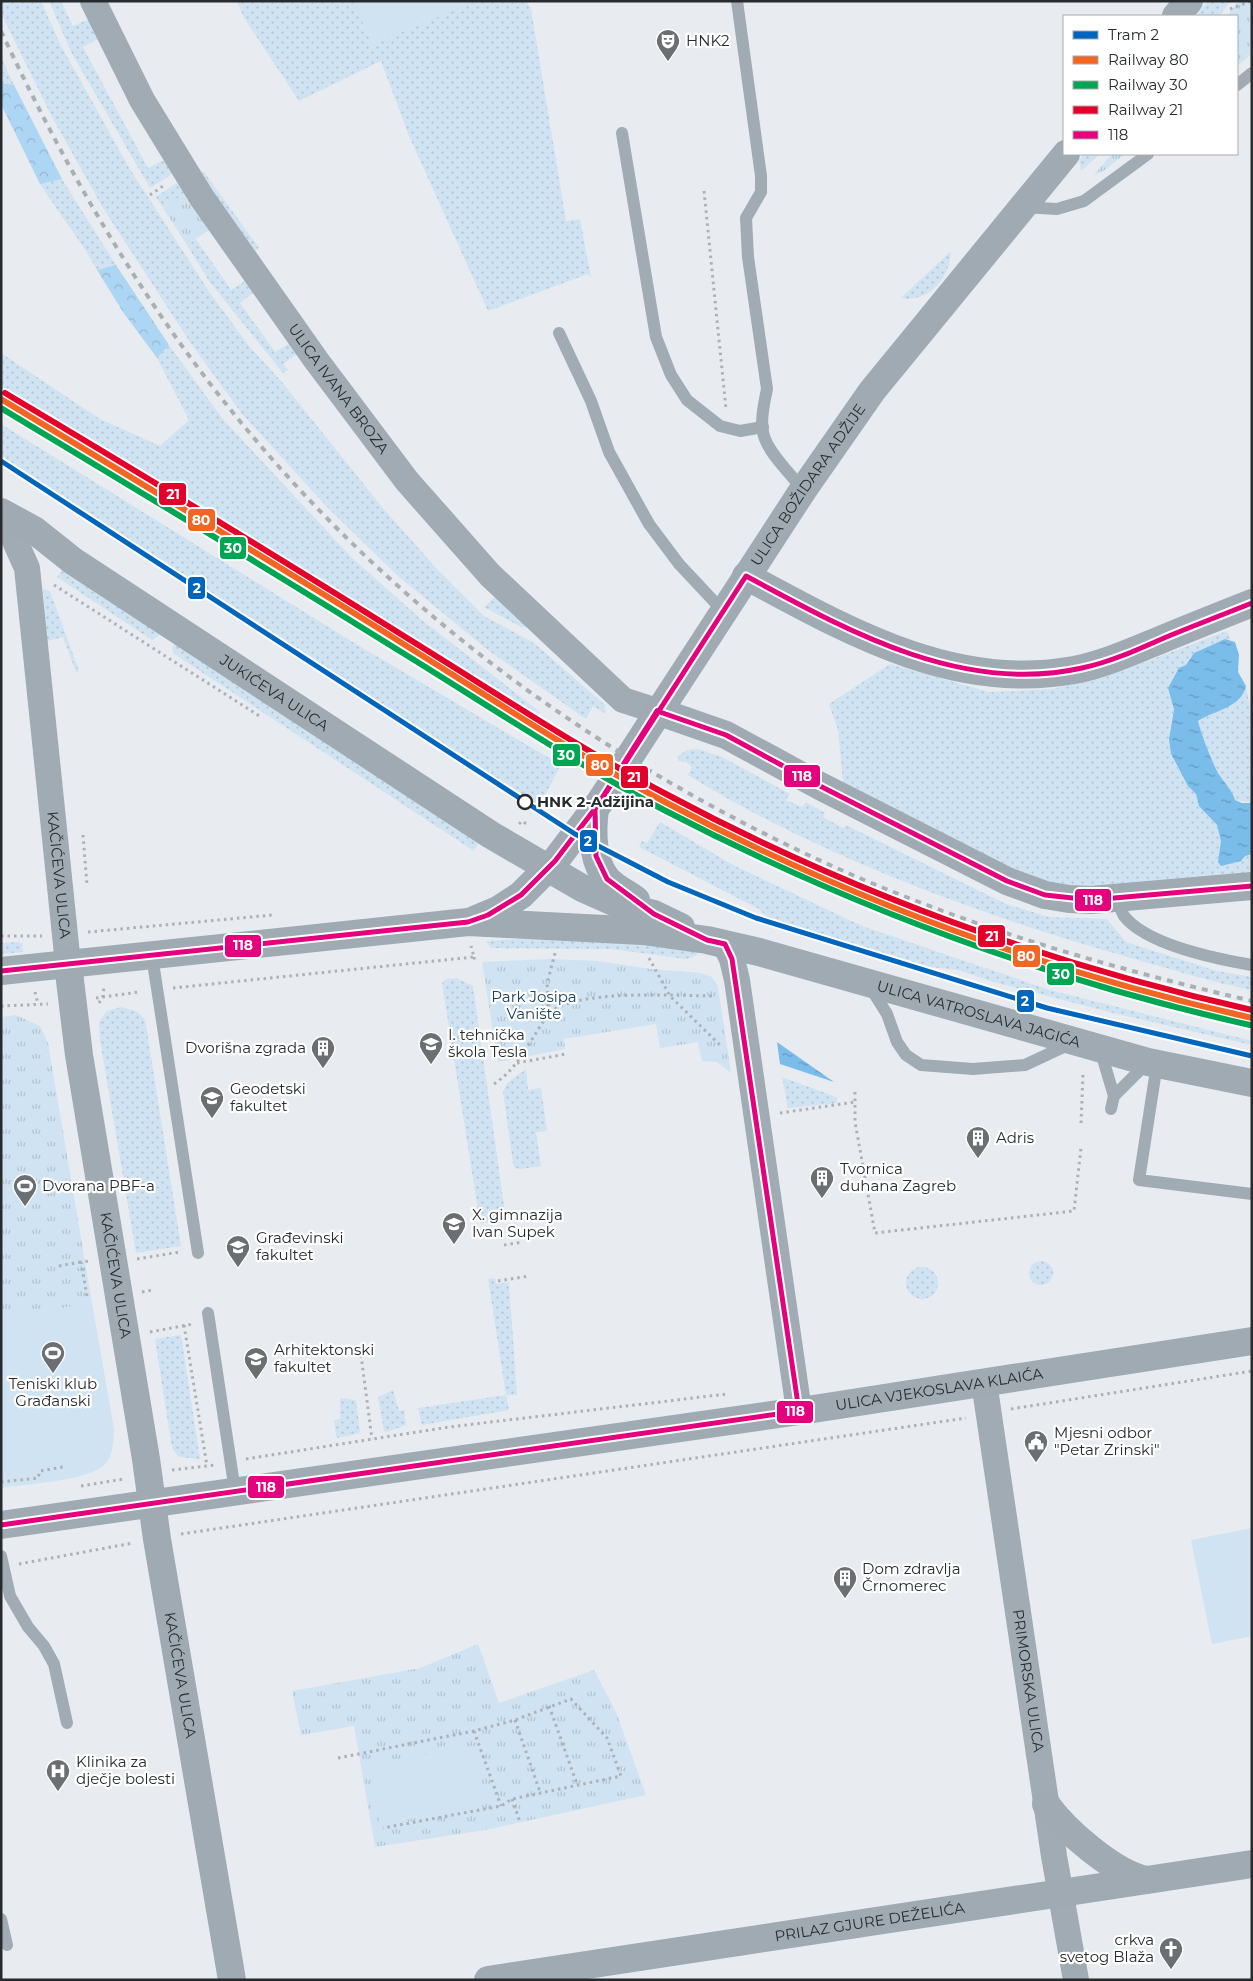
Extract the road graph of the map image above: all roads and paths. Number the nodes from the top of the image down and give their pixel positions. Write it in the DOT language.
graph roads {
  1 [pos="93,1"];
  2 [pos="737,1"];
  3 [pos="1189,1"];
  4 [pos="1251,1"];
  5 [pos="1230,9"];
  6 [pos="1177,15"];
  7 [pos="1252,73"];
  8 [pos="1238,83"];
  9 [pos="622,133"];
  10 [pos="1065,155"];
  11 [pos="1147,155"];
  12 [pos="170,182"];
  13 [pos="704,190"];
  14 [pos="150,195"];
  15 [pos="1022,208"];
  16 [pos="560,333"];
  17 [pos="727,417"];
  18 [pos="763,427"];
  19 [pos="803,490"];
  20 [pos="1,512"];
  21 [pos="1,518"];
  22 [pos="73,561"];
  23 [pos="37,574"];
  24 [pos="746,576"];
  25 [pos="1252,603"];
  26 [pos="723,611"];
  27 [pos="657,711"];
  28 [pos="263,718"];
  29 [pos="595,810"];
  30 [pos="548,869"];
  31 [pos="1252,886"];
  32 [pos="1117,898"];
  33 [pos="280,914"];
  34 [pos="654,914"];
  35 [pos="84,932"];
  36 [pos="469,932"];
  37 [pos="1,936"];
  38 [pos="44,936"];
  39 [pos="716,942"];
  40 [pos="555,953"];
  41 [pos="152,956"];
  42 [pos="474,957"];
  43 [pos="649,958"];
  44 [pos="475,963"];
  45 [pos="68,964"];
  46 [pos="1252,965"];
  47 [pos="1,971"];
  48 [pos="229,981"];
  49 [pos="104,982"];
  50 [pos="867,984"];
  51 [pos="35,990"];
  52 [pos="103,996"];
  53 [pos="670,996"];
  54 [pos="722,996"];
  55 [pos="38,1004"];
  56 [pos="49,1004"];
  57 [pos="1,1006"];
  58 [pos="549,1014"];
  59 [pos="1087,1045"];
  60 [pos="724,1048"];
  61 [pos="566,1054"];
  62 [pos="518,1063"];
  63 [pos="1152,1063"];
  64 [pos="1083,1074"];
  65 [pos="1252,1083"];
  66 [pos="494,1084"];
  67 [pos="855,1092"];
  68 [pos="1114,1096"];
  69 [pos="856,1102"];
  70 [pos="250,1104"];
  71 [pos="240,1105"];
  72 [pos="1111,1110"];
  73 [pos="772,1114"];
  74 [pos="1081,1123"];
  75 [pos="1081,1148"];
  76 [pos="1252,1194"];
  77 [pos="523,1242"];
  78 [pos="504,1245"];
  79 [pos="180,1252"];
  80 [pos="198,1254"];
  81 [pos="92,1260"];
  82 [pos="132,1260"];
  83 [pos="81,1262"];
  84 [pos="59,1266"];
  85 [pos="529,1276"];
  86 [pos="498,1281"];
  87 [pos="87,1296"];
  88 [pos="208,1313"];
  89 [pos="191,1325"];
  90 [pos="184,1326"];
  91 [pos="145,1333"];
  92 [pos="1252,1341"];
  93 [pos="361,1355"];
  94 [pos="1252,1371"];
  95 [pos="984,1382"];
  96 [pos="731,1393"];
  97 [pos="800,1411"];
  98 [pos="1006,1411"];
  99 [pos="972,1420"];
  100 [pos="372,1439"];
  101 [pos="230,1462"];
  102 [pos="207,1466"];
  103 [pos="63,1467"];
  104 [pos="174,1470"];
  105 [pos="1,1482"];
  106 [pos="235,1491"];
  107 [pos="152,1503"];
  108 [pos="1,1525"];
  109 [pos="174,1537"];
  110 [pos="140,1542"];
  111 [pos="2,1562"];
  112 [pos="550,1706"];
  113 [pos="515,1720"];
  114 [pos="67,1723"];
  115 [pos="474,1731"];
  116 [pos="338,1758"];
  117 [pos="577,1784"];
  118 [pos="540,1792"];
  119 [pos="512,1799"];
  120 [pos="1046,1804"];
  121 [pos="501,1806"];
  122 [pos="520,1822"];
  123 [pos="384,1828"];
  124 [pos="1252,1864"];
  125 [pos="1147,1880"];
  126 [pos="1061,1893"];
  127 [pos="1,1919"];
  128 [pos="7,1945"];
  129 [pos="232,1980"];
  130 [pos="488,1980"];
  131 [pos="1076,1980"];
  1 -- 27 [label="street, ULICA IVANA BROZA"];
  2 -- 18 [label="lane"];
  3 -- 6 [label="street"];
  4 -- 5 [label="path"];
  7 -- 8 [label="lane"];
  9 -- 18 [label="lane"];
  10 -- 15 [label="street, ULICA BOŽIDARA ADŽIJE"];
  11 -- 15 [label="lane"];
  12 -- 14 [label="path"];
  13 -- 17 [label="path"];
  15 -- 19 [label="street, ULICA BOŽIDARA ADŽIJE"];
  16 -- 26 [label="lane"];
  18 -- 19 [label="lane"];
  19 -- 24 [label="street, ULICA BOŽIDARA ADŽIJE"];
  20 -- 22 [label="street, JUKIĆEVA ULICA"];
  21 -- 23 [label="street, KAČIĆEVA ULICA"];
  22 -- 23 [label="street"];
  22 -- 30 [label="street, JUKIĆEVA ULICA"];
  23 -- 28 [label="path"];
  23 -- 45 [label="street, KAČIĆEVA ULICA"];
  24 -- 25 [label="street"];
  24 -- 26 [label="street, ULICA BOŽIDARA ADŽIJE"];
  26 -- 27 [label="street, ULICA BOŽIDARA ADŽIJE"];
  27 -- 29 [label="street, ULICA BOŽIDARA ADŽIJE"];
  27 -- 32 [label="street"];
  29 -- 30 [label="street, ULICA BOŽIDARA ADŽIJE"];
  29 -- 34 [label="street"];
  30 -- 34 [label="street, JUKIĆEVA ULICA"];
  30 -- 36 [label="street, ULICA BOŽIDARA ADŽIJE"];
  31 -- 32 [label="street"];
  32 -- 46 [label="lane"];
  33 -- 35 [label="path"];
  34 -- 39 [label="street"];
  36 -- 39 [label="street"];
  36 -- 41 [label="street"];
  36 -- 42 [label="path"];
  37 -- 38 [label="path"];
  39 -- 50 [label="street, ULICA VATROSLAVA JAGIĆA"];
  39 -- 97 [label="street"];
  40 -- 58 [label="path"];
  41 -- 45 [label="street"];
  41 -- 80 [label="lane"];
  42 -- 44 [label="path"];
  42 -- 48 [label="path"];
  43 -- 53 [label="path"];
  45 -- 47 [label="street"];
  45 -- 107 [label="street, KAČIĆEVA ULICA"];
  49 -- 52 [label="path"];
  50 -- 59 [label="street, ULICA VATROSLAVA JAGIĆA"];
  50 -- 59 [label="lane"];
  51 -- 55 [label="path"];
  53 -- 54 [label="path"];
  53 -- 58 [label="path"];
  53 -- 60 [label="path"];
  55 -- 56 [label="path"];
  55 -- 57 [label="path"];
  58 -- 62 [label="path"];
  59 -- 63 [label="street, ULICA VATROSLAVA JAGIĆA"];
  59 -- 68 [label="lane"];
  61 -- 62 [label="path"];
  62 -- 66 [label="path"];
  63 -- 65 [label="street, ULICA VATROSLAVA JAGIĆA"];
  63 -- 68 [label="lane"];
  63 -- 76 [label="lane"];
  64 -- 74 [label="path"];
  67 -- 69 [label="path"];
  68 -- 72 [label="lane"];
  69 -- 73 [label="path"];
  69 -- 75 [label="path"];
  70 -- 71 [label="path"];
  77 -- 78 [label="path"];
  79 -- 82 [label="path"];
  81 -- 83 [label="path"];
  83 -- 84 [label="path"];
  83 -- 87 [label="path"];
  85 -- 86 [label="path"];
  88 -- 101 [label="lane"];
  89 -- 90 [label="path"];
  90 -- 91 [label="path"];
  90 -- 102 [label="path"];
  92 -- 95 [label="street, ULICA VJEKOSLAVA KLAIĆA"];
  93 -- 100 [label="path"];
  94 -- 98 [label="path"];
  95 -- 97 [label="street, ULICA VJEKOSLAVA KLAIĆA"];
  95 -- 120 [label="street, PRIMORSKA ULICA"];
  96 -- 100 [label="path"];
  97 -- 106 [label="street, ULICA VJEKOSLAVA KLAIĆA"];
  99 -- 109 [label="path"];
  100 -- 101 [label="path"];
  101 -- 102 [label="path"];
  101 -- 106 [label="lane"];
  102 -- 104 [label="path"];
  103 -- 105 [label="path"];
  106 -- 107 [label="street, ULICA VJEKOSLAVA KLAIĆA"];
  107 -- 108 [label="street, ULICA VJEKOSLAVA KLAIĆA"];
  107 -- 129 [label="street, KAČIĆEVA ULICA"];
  110 -- 111 [label="path"];
  111 -- 114 [label="lane"];
  112 -- 113 [label="path"];
  112 -- 117 [label="path"];
  112 -- 117 [label="path"];
  113 -- 115 [label="path"];
  113 -- 118 [label="path"];
  115 -- 116 [label="path"];
  115 -- 121 [label="path"];
  117 -- 118 [label="path"];
  118 -- 119 [label="path"];
  119 -- 121 [label="path"];
  119 -- 122 [label="path"];
  120 -- 125 [label="street"];
  120 -- 126 [label="street, PRIMORSKA ULICA"];
  121 -- 123 [label="path"];
  124 -- 125 [label="street, PRILAZ GJURE DEŽELIĆA"];
  125 -- 126 [label="street, PRILAZ GJURE DEŽELIĆA"];
  126 -- 130 [label="street, PRILAZ GJURE DEŽELIĆA"];
  126 -- 131 [label="street, PRIMORSKA ULICA"];
  127 -- 128 [label="lane"];
}
